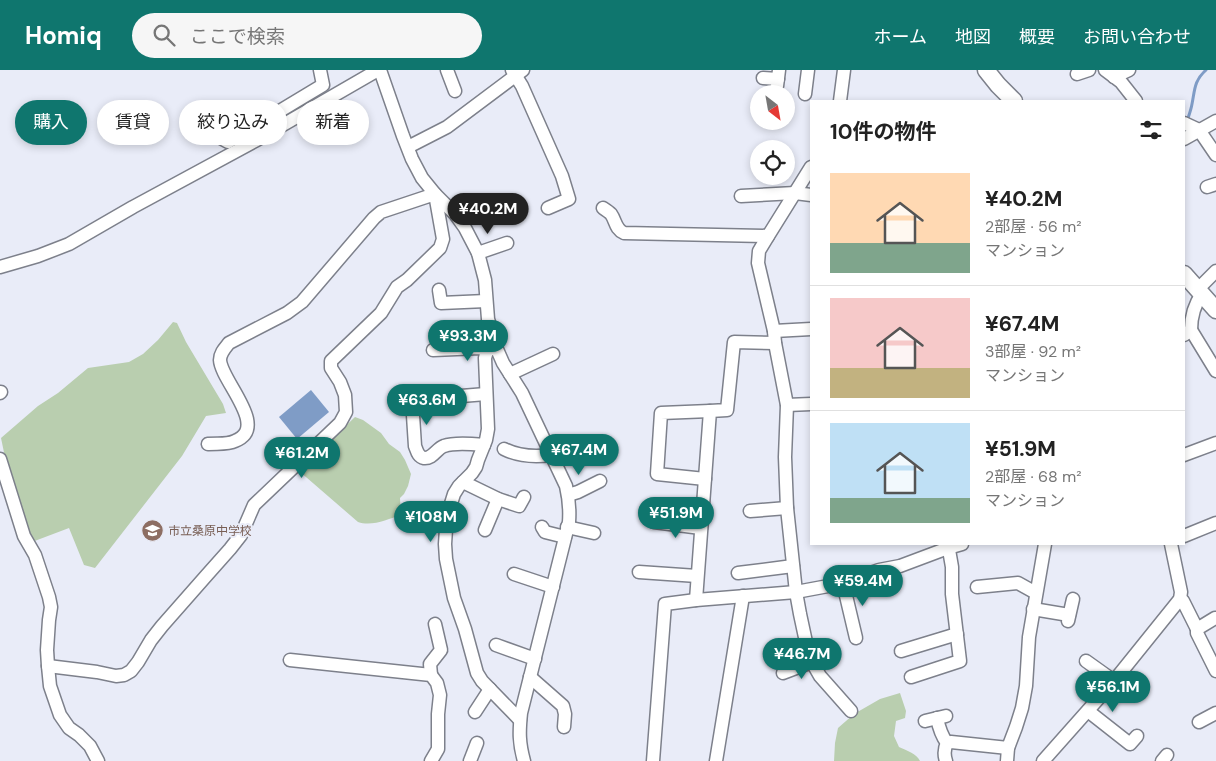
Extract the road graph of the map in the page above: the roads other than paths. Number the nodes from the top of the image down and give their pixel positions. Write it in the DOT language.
graph roads {
  1 [pos="320,70"];
  2 [pos="379,70"];
  3 [pos="447,70"];
  4 [pos="808,70"];
  5 [pos="844,70"];
  6 [pos="986,70"];
  7 [pos="1129,70"];
  8 [pos="517,72"];
  9 [pos="1110,74"];
  10 [pos="762,78"];
  11 [pos="778,78"];
  12 [pos="455,91"];
  13 [pos="805,94"];
  14 [pos="840,100"];
  15 [pos="1013,100"];
  16 [pos="1135,100"];
  17 [pos="287,107"];
  18 [pos="1216,121"];
  19 [pos="1185,123"];
  20 [pos="1199,130"];
  21 [pos="1185,138"];
  22 [pos="408,147"];
  23 [pos="1216,155"];
  24 [pos="810,169"];
  25 [pos="795,193"];
  26 [pos="435,194"];
  27 [pos="810,195"];
  28 [pos="741,196"];
  29 [pos="548,208"];
  30 [pos="603,208"];
  31 [pos="768,236"];
  32 [pos="507,243"];
  33 [pos="478,253"];
  34 [pos="0,267"];
  35 [pos="1216,271"];
  36 [pos="1185,275"];
  37 [pos="439,290"];
  38 [pos="1200,291"];
  39 [pos="486,301"];
  40 [pos="1216,310"];
  41 [pos="810,329"];
  42 [pos="1188,332"];
  43 [pos="774,337"];
  44 [pos="492,349"];
  45 [pos="433,350"];
  46 [pos="552,354"];
  47 [pos="1216,370"];
  48 [pos="510,374"];
  49 [pos="486,394"];
  50 [pos="810,404"];
  51 [pos="787,405"];
  52 [pos="710,411"];
  53 [pos="1216,443"];
  54 [pos="208,444"];
  55 [pos="484,445"];
  56 [pos="504,449"];
  57 [pos="551,455"];
  58 [pos="1185,455"];
  59 [pos="0,459"];
  60 [pos="705,479"];
  61 [pos="600,481"];
  62 [pos="463,482"];
  63 [pos="568,495"];
  64 [pos="524,497"];
  65 [pos="498,499"];
  66 [pos="787,508"];
  67 [pos="750,511"];
  68 [pos="654,522"];
  69 [pos="1216,522"];
  70 [pos="542,527"];
  71 [pos="701,528"];
  72 [pos="485,530"];
  73 [pos="566,532"];
  74 [pos="594,533"];
  75 [pos="1185,536"];
  76 [pos="1045,545"];
  77 [pos="1171,545"];
  78 [pos="948,546"];
  79 [pos="793,566"];
  80 [pos="639,572"];
  81 [pos="738,573"];
  82 [pos="514,574"];
  83 [pos="697,576"];
  84 [pos="843,583"];
  85 [pos="553,586"];
  86 [pos="977,587"];
  87 [pos="796,592"];
  88 [pos="1036,593"];
  89 [pos="743,596"];
  90 [pos="1073,599"];
  91 [pos="1180,599"];
  92 [pos="696,600"];
  93 [pos="1033,609"];
  94 [pos="1215,618"];
  95 [pos="435,624"];
  96 [pos="1197,629"];
  97 [pos="957,634"];
  98 [pos="856,638"];
  99 [pos="496,645"];
  100 [pos="900,650"];
  101 [pos="535,658"];
  102 [pos="290,660"];
  103 [pos="1086,661"];
  104 [pos="812,662"];
  105 [pos="48,666"];
  106 [pos="1216,671"];
  107 [pos="783,673"];
  108 [pos="431,675"];
  109 [pos="530,677"];
  110 [pos="911,677"];
  111 [pos="1114,681"];
  112 [pos="490,689"];
  113 [pos="851,711"];
  114 [pos="1088,711"];
  115 [pos="475,712"];
  116 [pos="1216,713"];
  117 [pos="936,718"];
  118 [pos="520,720"];
  119 [pos="1199,722"];
  120 [pos="564,727"];
  121 [pos="1138,736"];
  122 [pos="477,743"];
  123 [pos="947,744"];
  124 [pos="1008,748"];
  125 [pos="474,760"];
  126 [pos="1044,760"];
  127 [pos="98,761"];
  128 [pos="431,761"];
  129 [pos="524,761"];
  130 [pos="653,761"];
  131 [pos="716,761"];
  132 [pos="946,761"];
  133 [pos="1007,761"];
  1 -- 17 [label="street"];
  2 -- 22 [label="street"];
  2 -- 34 [label="street"];
  3 -- 12 [label="street"];
  4 -- 13 [label="street"];
  5 -- 14 [label="street"];
  6 -- 15 [label="main road"];
  7 -- 9 [label="street"];
  8 -- 22 [label="street"];
  8 -- 29 [label="street"];
  9 -- 16 [label="street"];
  10 -- 11 [label="street"];
  18 -- 20 [label="street"];
  19 -- 20 [label="street"];
  20 -- 21 [label="street"];
  20 -- 23 [label="street"];
  22 -- 26 [label="street"];
  24 -- 25 [label="street"];
  25 -- 27 [label="street"];
  25 -- 28 [label="street"];
  25 -- 31 [label="street"];
  26 -- 33 [label="street"];
  26 -- 54 [label="street"];
  26 -- 105 [label="street"];
  30 -- 31 [label="street"];
  31 -- 43 [label="street"];
  32 -- 33 [label="street"];
  33 -- 39 [label="street"];
  35 -- 38 [label="street"];
  36 -- 38 [label="main road"];
  37 -- 39 [label="street"];
  38 -- 40 [label="main road"];
  38 -- 42 [label="street"];
  39 -- 44 [label="street"];
  41 -- 43 [label="street"];
  42 -- 47 [label="street"];
  43 -- 51 [label="street"];
  43 -- 52 [label="street"];
  44 -- 45 [label="street"];
  44 -- 48 [label="street"];
  44 -- 49 [label="street"];
  46 -- 48 [label="street"];
  48 -- 57 [label="street"];
  49 -- 55 [label="street"];
  49 -- 55 [label="street"];
  50 -- 51 [label="street"];
  51 -- 66 [label="street"];
  52 -- 60 [label="street"];
  52 -- 60 [label="street"];
  53 -- 58 [label="street"];
  55 -- 62 [label="street"];
  56 -- 57 [label="street"];
  57 -- 63 [label="street"];
  59 -- 105 [label="street"];
  60 -- 71 [label="street"];
  61 -- 63 [label="street"];
  62 -- 65 [label="street"];
  62 -- 112 [label="street"];
  63 -- 73 [label="street"];
  64 -- 65 [label="street"];
  65 -- 72 [label="street"];
  66 -- 67 [label="street"];
  66 -- 79 [label="street"];
  68 -- 71 [label="street"];
  69 -- 75 [label="street"];
  70 -- 73 [label="street"];
  71 -- 83 [label="street"];
  73 -- 74 [label="street"];
  73 -- 85 [label="street"];
  76 -- 88 [label="street"];
  77 -- 91 [label="street"];
  78 -- 84 [label="street"];
  78 -- 97 [label="street"];
  79 -- 81 [label="street"];
  79 -- 87 [label="street"];
  80 -- 83 [label="street"];
  82 -- 85 [label="street"];
  83 -- 92 [label="street"];
  84 -- 87 [label="street"];
  84 -- 98 [label="street"];
  85 -- 101 [label="street"];
  86 -- 88 [label="street"];
  87 -- 89 [label="street"];
  87 -- 104 [label="street"];
  88 -- 93 [label="street"];
  89 -- 92 [label="street"];
  89 -- 131 [label="street"];
  90 -- 93 [label="street"];
  91 -- 96 [label="street"];
  91 -- 111 [label="street"];
  92 -- 130 [label="street"];
  93 -- 124 [label="street"];
  94 -- 96 [label="street"];
  95 -- 108 [label="street"];
  96 -- 106 [label="street"];
  97 -- 100 [label="street"];
  97 -- 110 [label="street"];
  99 -- 101 [label="street"];
  101 -- 109 [label="street"];
  102 -- 108 [label="street"];
  103 -- 111 [label="street"];
  104 -- 107 [label="street"];
  104 -- 113 [label="street"];
  105 -- 127 [label="street"];
  108 -- 128 [label="street"];
  109 -- 118 [label="street"];
  109 -- 120 [label="street"];
  111 -- 114 [label="street"];
  112 -- 115 [label="street"];
  112 -- 118 [label="street"];
  114 -- 121 [label="street"];
  114 -- 126 [label="street"];
  116 -- 119 [label="street"];
  117 -- 123 [label="street"];
  118 -- 129 [label="street"];
  122 -- 125 [label="street"];
  123 -- 124 [label="street"];
  123 -- 132 [label="street"];
  124 -- 133 [label="street"];
}
